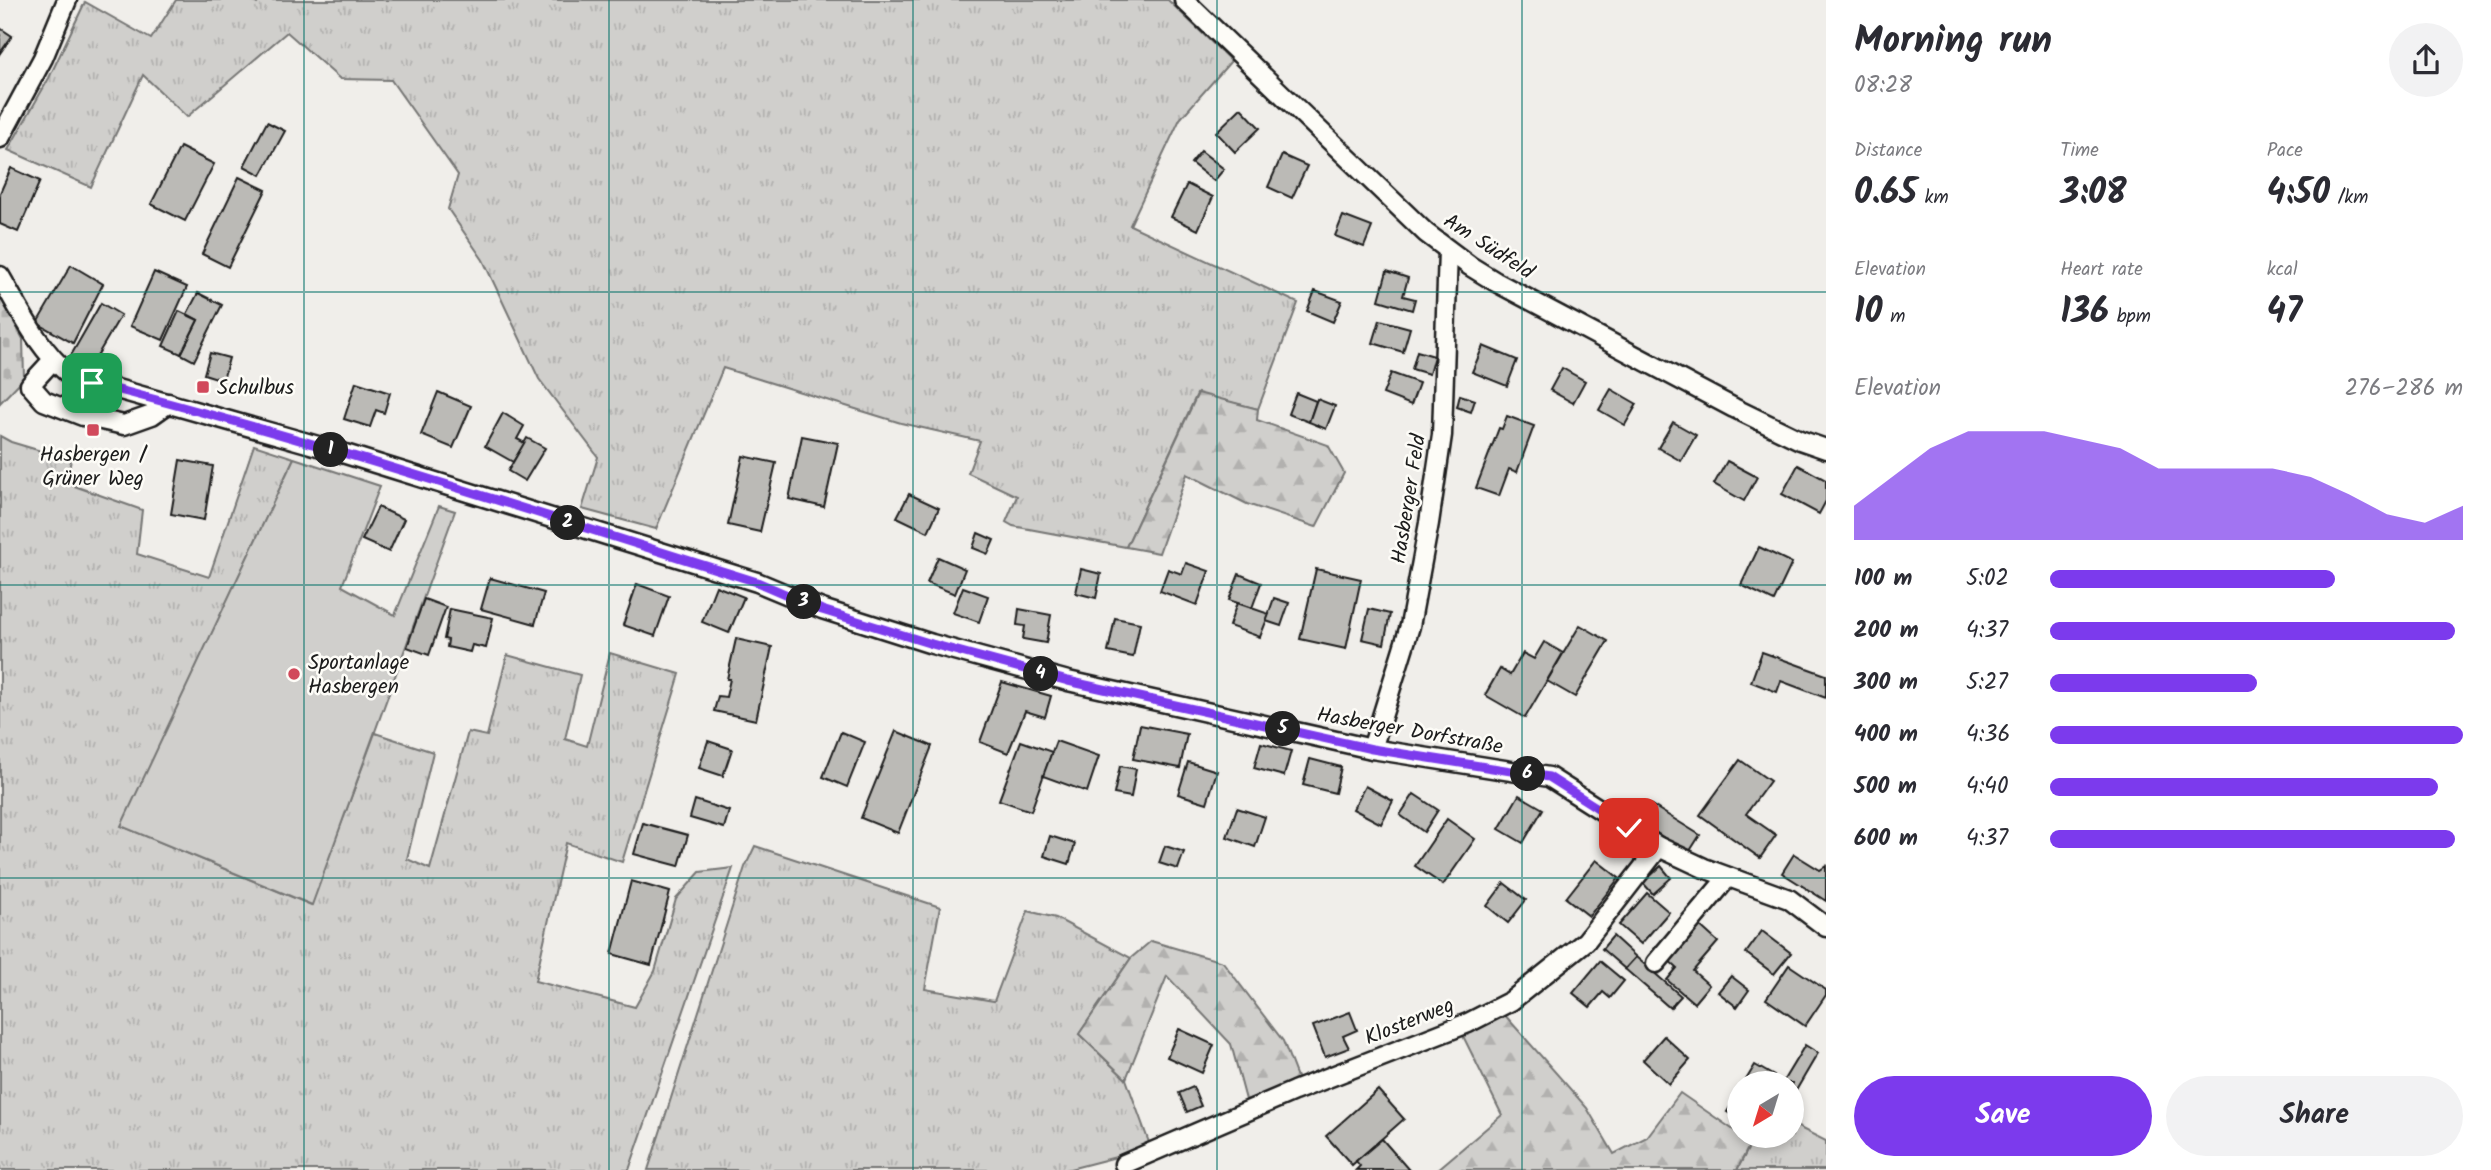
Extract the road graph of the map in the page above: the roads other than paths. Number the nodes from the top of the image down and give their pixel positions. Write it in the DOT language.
graph roads {
  1 [pos="67,0"];
  2 [pos="1184,0"];
  3 [pos="0,138"];
  4 [pos="1448,250"];
  5 [pos="0,276"];
  6 [pos="52,361"];
  7 [pos="169,403"];
  8 [pos="1826,449"];
  9 [pos="1372,749"];
  10 [pos="1659,847"];
  11 [pos="1728,877"];
  12 [pos="1825,924"];
  13 [pos="1656,963"];
  14 [pos="1124,1164"];
  1 -- 3 [label="street"];
  2 -- 4 [label="street, Am Südfeld"];
  4 -- 8 [label="street, Am Südfeld"];
  4 -- 9 [label="street, Hasberger Feld"];
  5 -- 6 [label="street, Hasberger Dorfstraße"];
  6 -- 7 [label="street, Hasberger Dorfstraße"];
  6 -- 7 [label="street"];
  7 -- 9 [label="street, Hasberger Dorfstraße"];
  9 -- 10 [label="street, Hasberger Dorfstraße"];
  10 -- 11 [label="street, Hasberger Dorfstraße"];
  10 -- 14 [label="street, Klosterweg"];
  11 -- 12 [label="street, Hasberger Dorfstraße"];
  11 -- 13 [label="street"];
}
